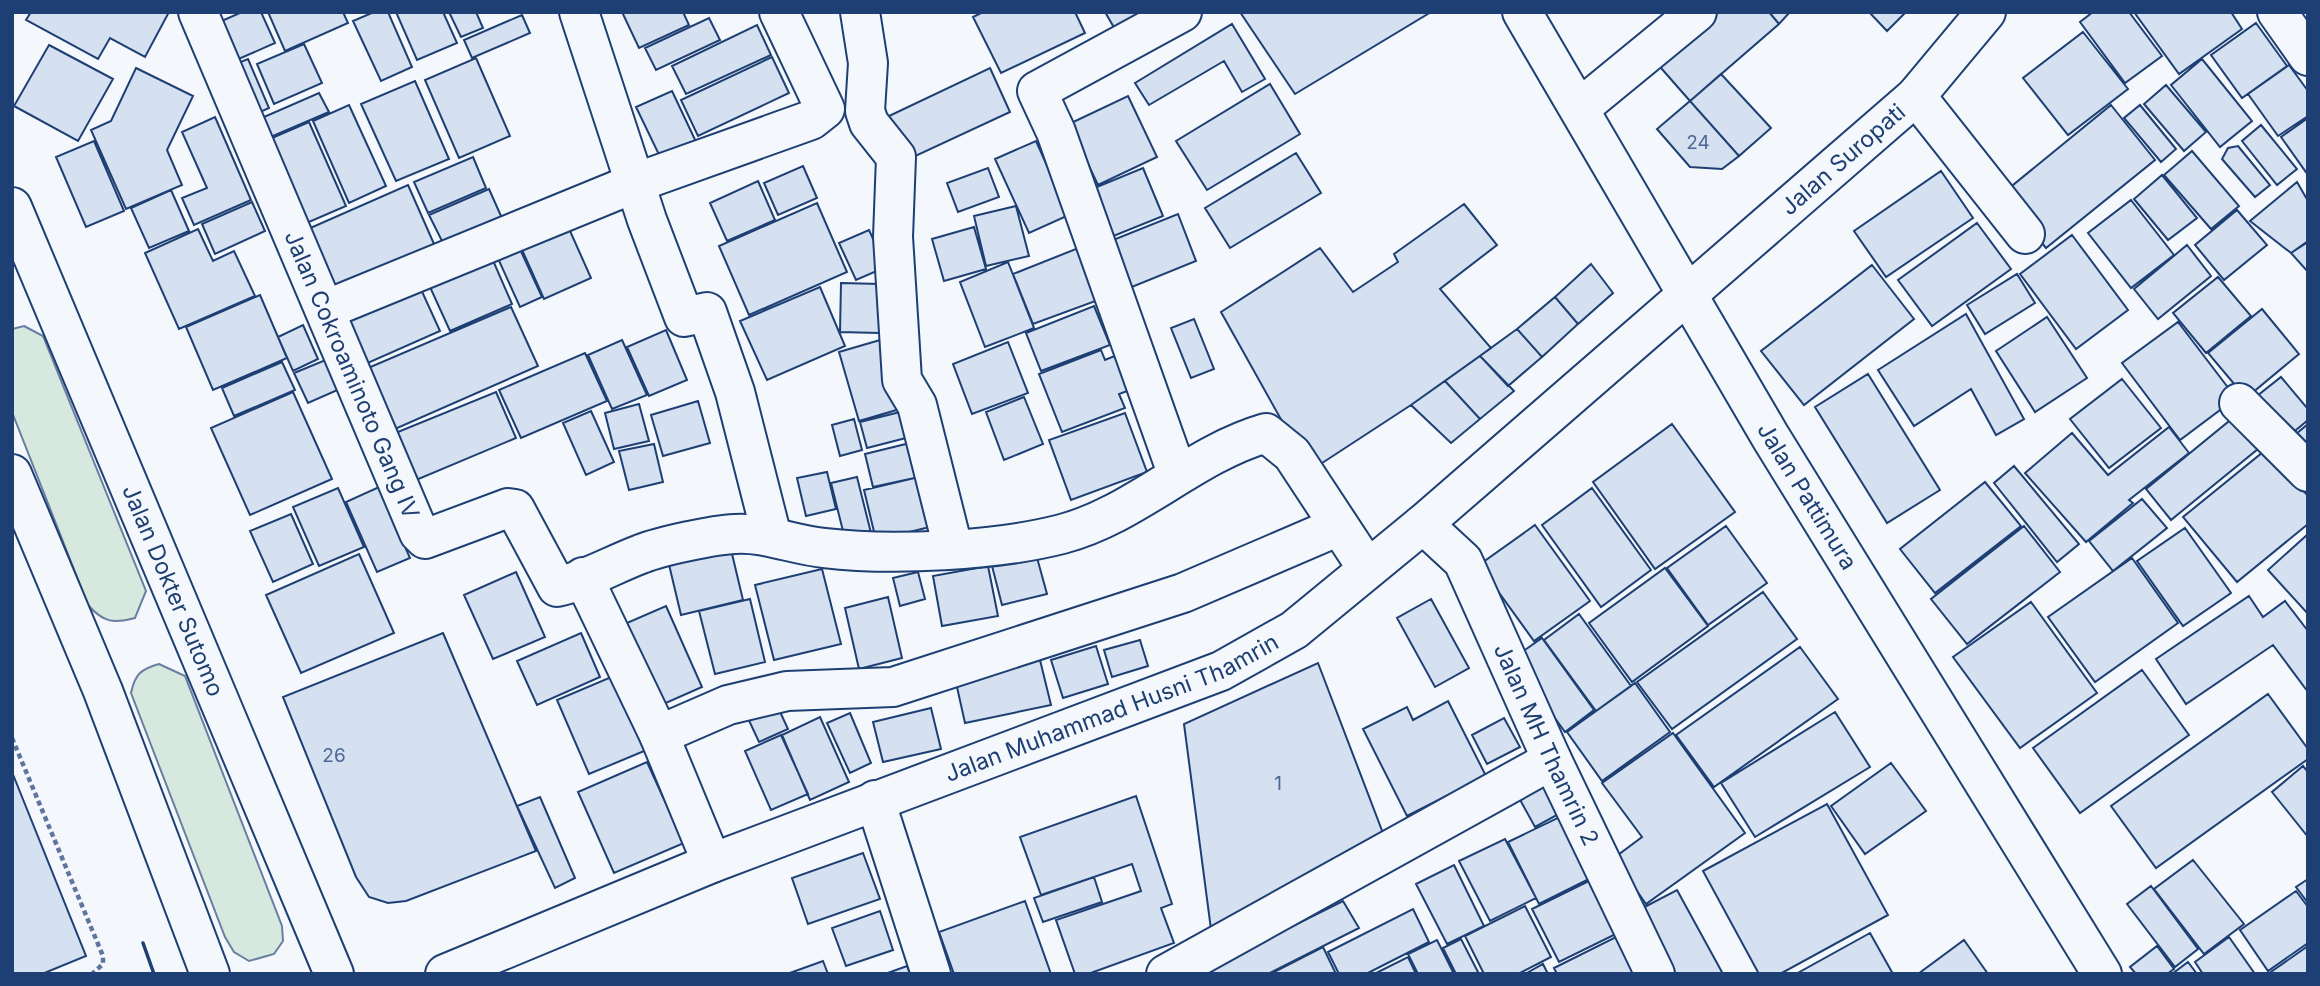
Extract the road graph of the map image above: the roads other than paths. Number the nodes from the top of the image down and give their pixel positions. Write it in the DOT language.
graph roads {
  1 [pos="198,12"];
  2 [pos="579,12"];
  3 [pos="779,12"];
  4 [pos="860,12"];
  5 [pos="1182,12"];
  6 [pos="1522,12"];
  7 [pos="1697,12"];
  8 [pos="1986,12"];
  9 [pos="2277,12"];
  10 [pos="2308,56"];
  11 [pos="1916,96"];
  12 [pos="1580,108"];
  13 [pos="635,183"];
  14 [pos="12,207"];
  15 [pos="2025,234"];
  16 [pos="1688,295"];
  17 [pos="325,310"];
  18 [pos="2239,403"];
  19 [pos="2308,472"];
  20 [pos="1177,473"];
  21 [pos="12,474"];
  22 [pos="1423,524"];
  23 [pos="1339,526"];
  24 [pos="772,537"];
  25 [pos="953,548"];
  26 [pos="1367,568"];
  27 [pos="583,577"];
  28 [pos="659,735"];
  29 [pos="1552,760"];
  30 [pos="875,800"];
  31 [pos="712,863"];
  32 [pos="210,974"];
  33 [pos="334,974"];
  34 [pos="445,974"];
  35 [pos="931,974"];
  36 [pos="1166,974"];
  37 [pos="1656,974"];
  38 [pos="2102,974"];
  1 -- 17 [label="street, Jalan Cokroaminoto Gang IV"];
  2 -- 13 [label="street"];
  3 -- 13 [label="street"];
  4 -- 25 [label="street"];
  5 -- 20 [label="street"];
  6 -- 12 [label="street, Jalan Pattimura"];
  7 -- 12 [label="street"];
  8 -- 11 [label="street, Jalan Suropati"];
  9 -- 10 [label="street"];
  11 -- 15 [label="street"];
  11 -- 16 [label="street, Jalan Suropati"];
  12 -- 16 [label="street, Jalan Pattimura"];
  13 -- 17 [label="street"];
  13 -- 24 [label="street"];
  14 -- 33 [label="street, Jalan Dokter Sutomo"];
  16 -- 22 [label="street, Jalan Muhammad Husni Thamrin"];
  16 -- 38 [label="street, Jalan Pattimura"];
  17 -- 27 [label="street, Jalan Cokroaminoto Gang IV"];
  18 -- 19 [label="street"];
  20 -- 23 [label="street"];
  20 -- 25 [label="street"];
  21 -- 32 [label="street"];
  22 -- 26 [label="street, Jalan Muhammad Husni Thamrin"];
  22 -- 29 [label="street, Jalan MH Thamrin 2"];
  23 -- 26 [label="street"];
  23 -- 28 [label="street"];
  24 -- 25 [label="street"];
  24 -- 27 [label="street"];
  26 -- 30 [label="street, Jalan Muhammad Husni Thamrin"];
  27 -- 28 [label="street"];
  28 -- 31 [label="street"];
  29 -- 36 [label="street"];
  29 -- 37 [label="street, Jalan MH Thamrin 2"];
  30 -- 31 [label="street, Jalan Muhammad Husni Thamrin"];
  30 -- 35 [label="street"];
  31 -- 34 [label="street, Jalan Muhammad Husni Thamrin"];
}
